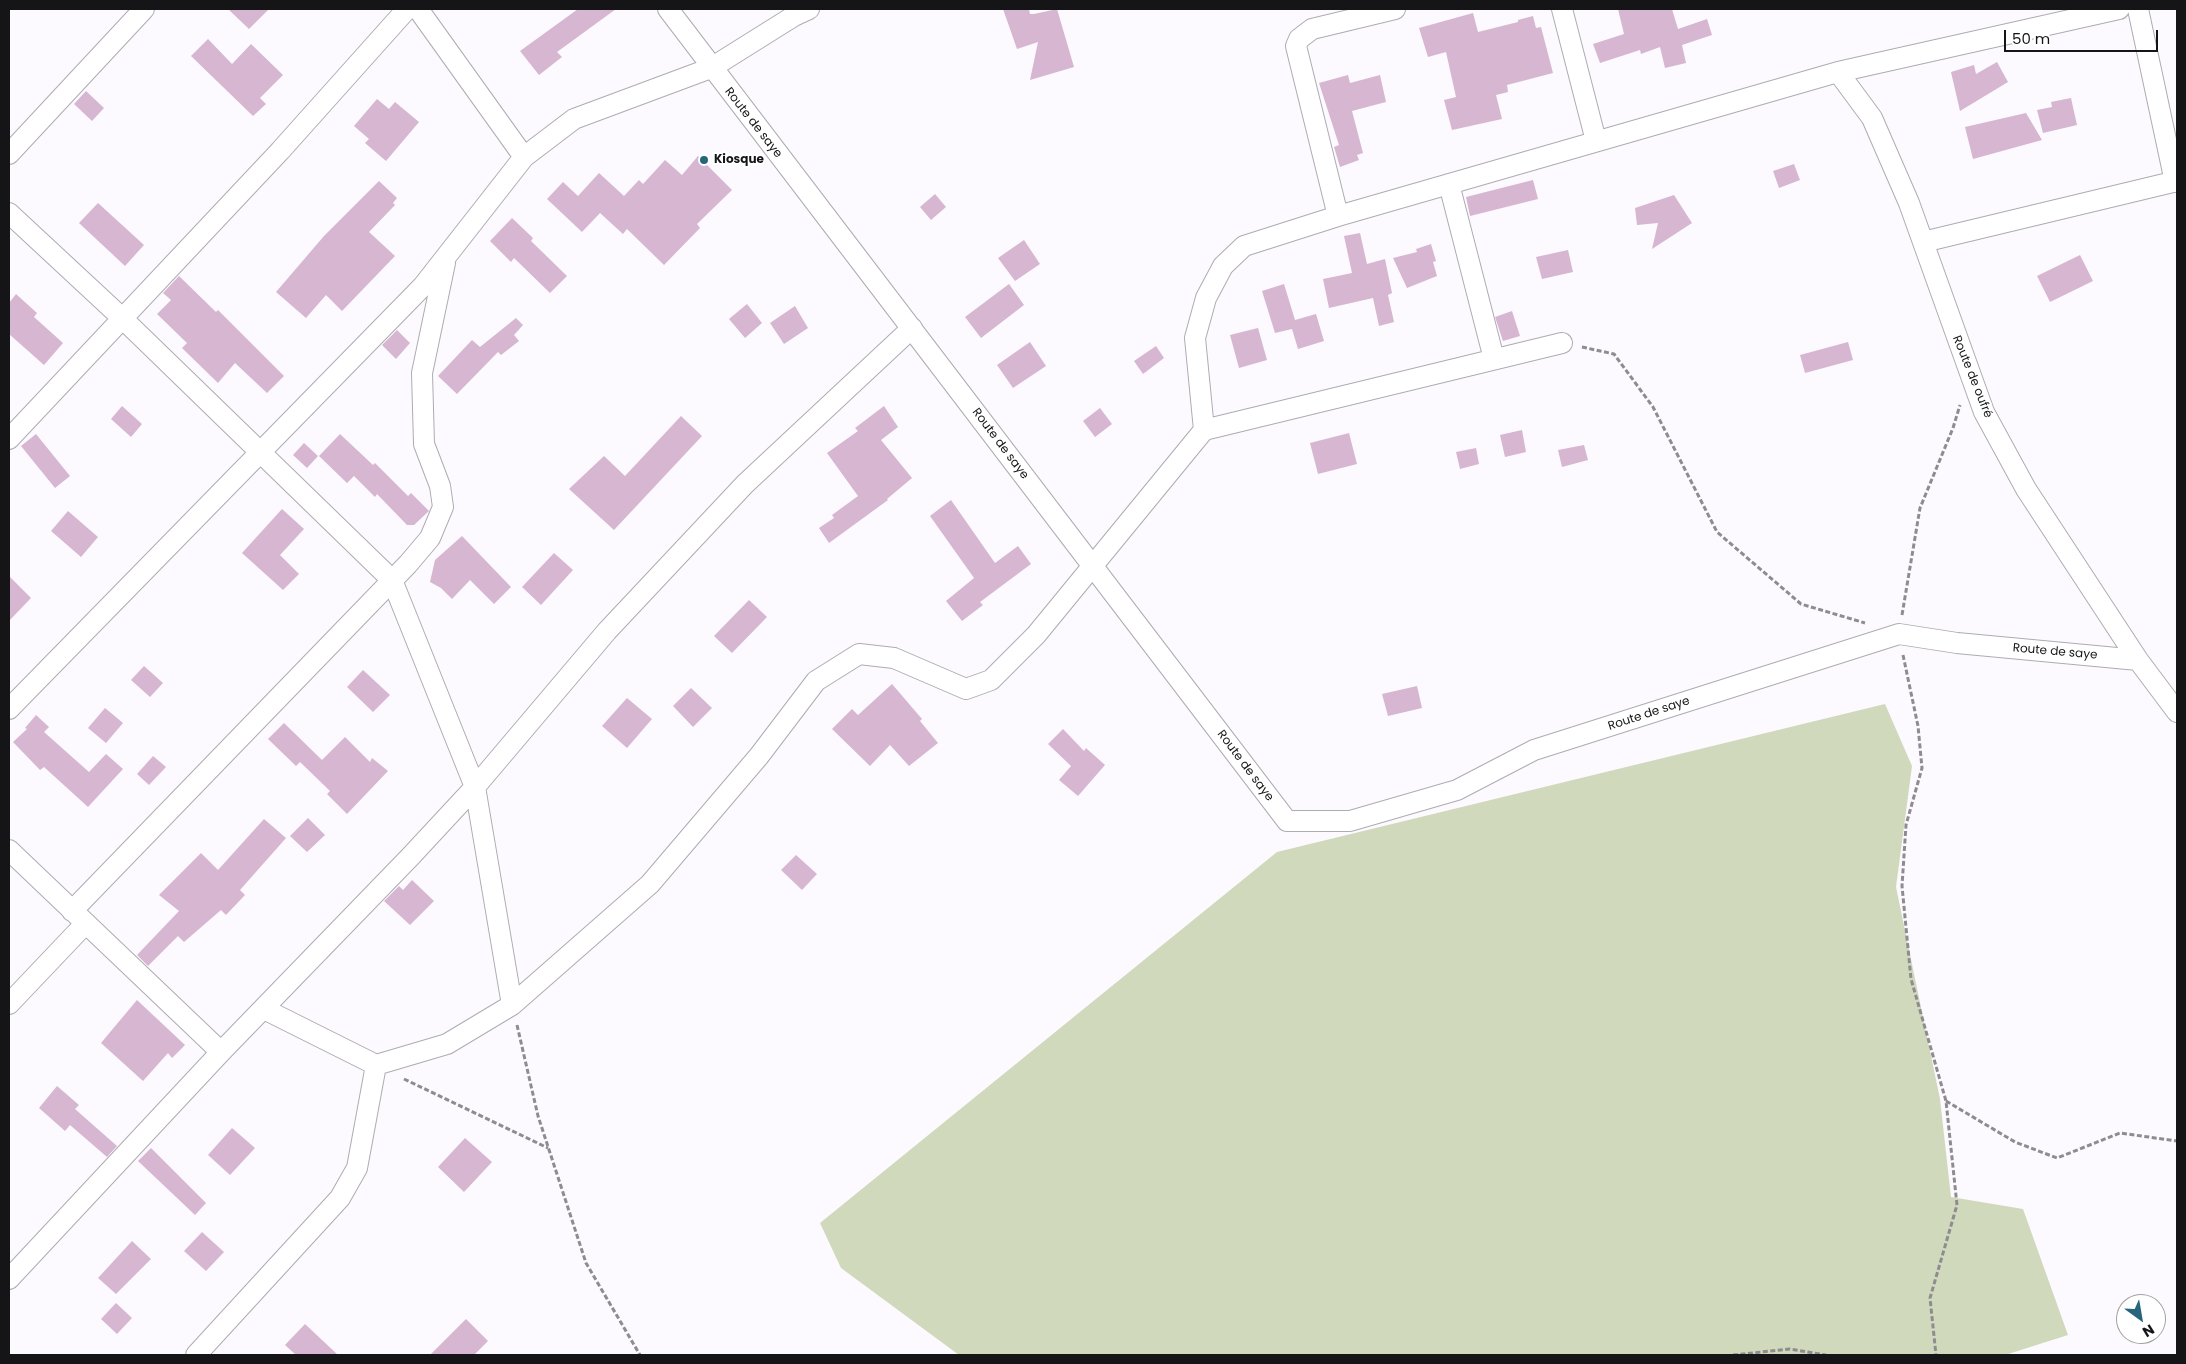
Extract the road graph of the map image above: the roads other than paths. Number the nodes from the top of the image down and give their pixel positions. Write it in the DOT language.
graph roads {
  1 [pos="144,9"];
  2 [pos="407,9"];
  3 [pos="418,9"];
  4 [pos="668,9"];
  5 [pos="809,9"];
  6 [pos="1395,9"];
  7 [pos="1562,9"];
  8 [pos="2120,9"];
  9 [pos="2138,9"];
  10 [pos="711,68"];
  11 [pos="1838,72"];
  12 [pos="1596,141"];
  13 [pos="9,154"];
  14 [pos="524,157"];
  15 [pos="2176,182"];
  16 [pos="1449,184"];
  17 [pos="9,213"];
  18 [pos="1338,216"];
  19 [pos="1923,242"];
  20 [pos="446,257"];
  21 [pos="122,318"];
  22 [pos="912,328"];
  23 [pos="1562,343"];
  24 [pos="1494,360"];
  25 [pos="1204,430"];
  26 [pos="9,439"];
  27 [pos="261,452"];
  28 [pos="1093,567"];
  29 [pos="392,580"];
  30 [pos="2138,660"];
  31 [pos="9,709"];
  32 [pos="2177,712"];
  33 [pos="475,786"];
  34 [pos="9,850"];
  35 [pos="79,917"];
  36 [pos="9,1004"];
  37 [pos="512,1005"];
  38 [pos="264,1009"];
  39 [pos="220,1052"];
  40 [pos="376,1066"];
  41 [pos="9,1279"];
  42 [pos="196,1355"];
  1 -- 13 [label="street"];
  2 -- 21 [label="street"];
  3 -- 14 [label="street"];
  4 -- 10 [label="street, Route de saye"];
  5 -- 10 [label="street"];
  6 -- 18 [label="street"];
  7 -- 12 [label="street"];
  8 -- 11 [label="street"];
  9 -- 15 [label="street"];
  10 -- 14 [label="street"];
  10 -- 22 [label="street, Route de saye"];
  11 -- 12 [label="street"];
  11 -- 19 [label="street, Route de oufré"];
  12 -- 16 [label="street"];
  14 -- 20 [label="street"];
  15 -- 19 [label="street"];
  16 -- 18 [label="street"];
  16 -- 24 [label="street"];
  17 -- 21 [label="street"];
  18 -- 25 [label="street"];
  19 -- 30 [label="street, Route de oufré"];
  20 -- 27 [label="street"];
  20 -- 29 [label="street"];
  21 -- 26 [label="street"];
  21 -- 27 [label="street"];
  22 -- 28 [label="street, Route de saye"];
  22 -- 33 [label="street"];
  23 -- 24 [label="street"];
  24 -- 25 [label="street"];
  25 -- 28 [label="street"];
  27 -- 29 [label="street"];
  27 -- 31 [label="street"];
  28 -- 30 [label="street, Route de saye"];
  28 -- 37 [label="street"];
  29 -- 33 [label="street"];
  29 -- 35 [label="street"];
  30 -- 32 [label="street, Route de oufré"];
  33 -- 37 [label="street"];
  33 -- 38 [label="street"];
  34 -- 35 [label="street"];
  35 -- 36 [label="street"];
  35 -- 39 [label="street"];
  37 -- 40 [label="street"];
  38 -- 39 [label="street"];
  38 -- 40 [label="street"];
  39 -- 41 [label="street"];
  40 -- 42 [label="street"];
}
